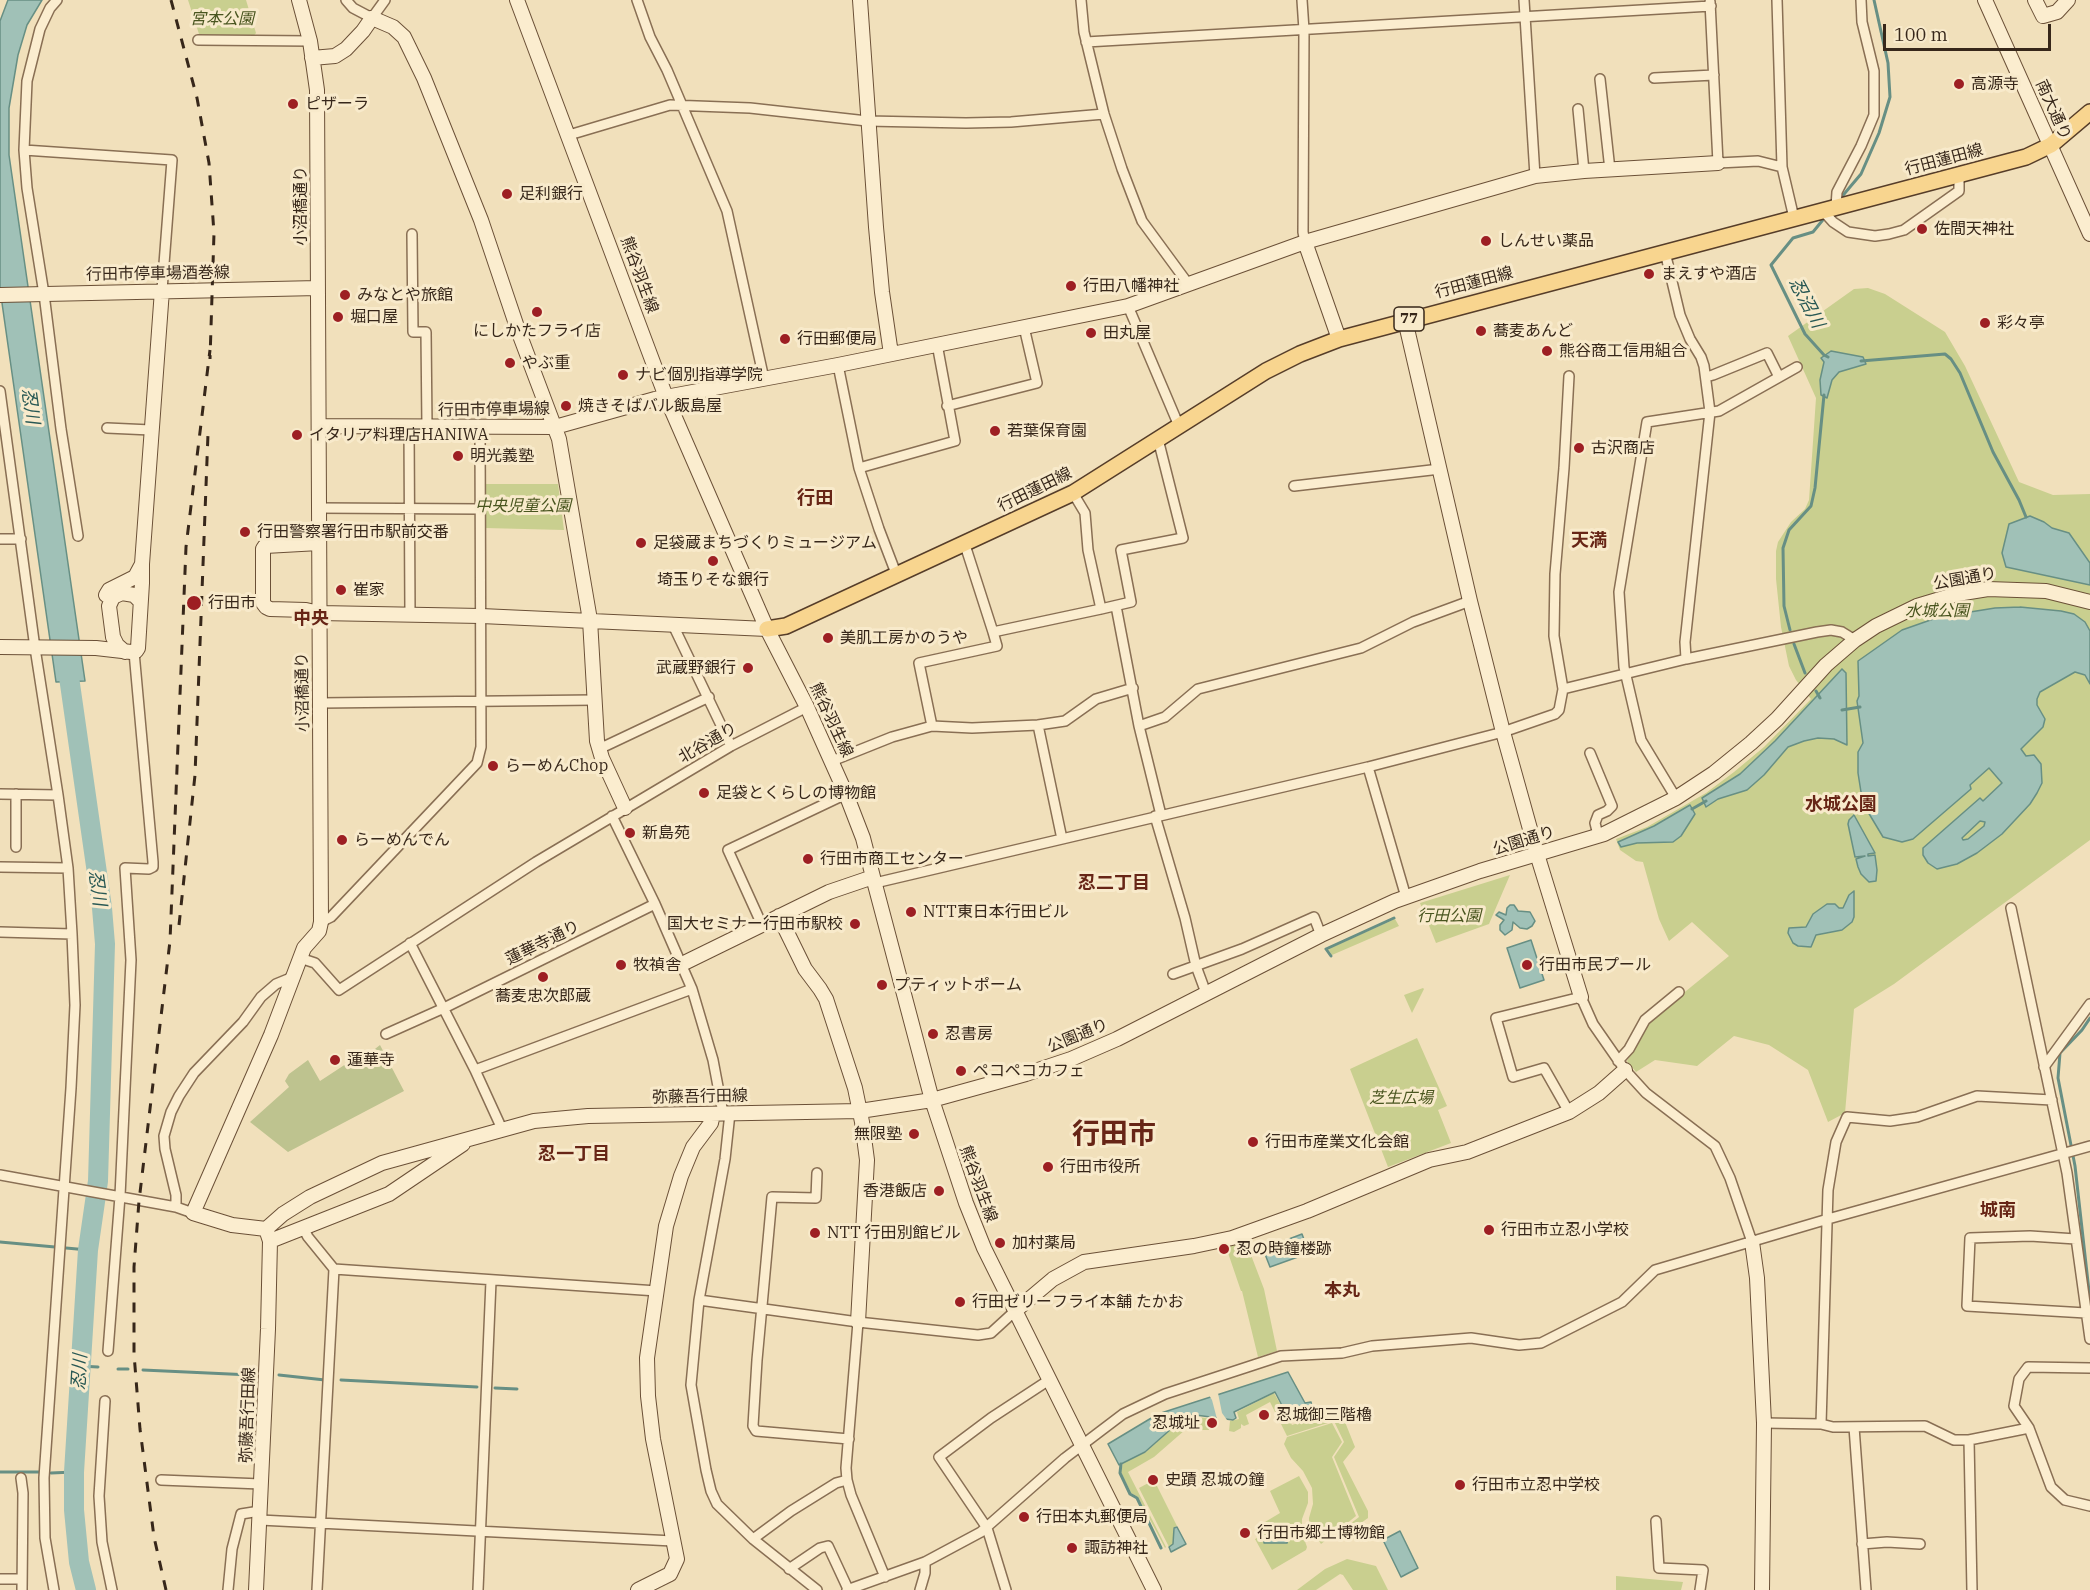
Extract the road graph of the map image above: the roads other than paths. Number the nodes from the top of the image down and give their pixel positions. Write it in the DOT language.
graph roads {
  1 [pos="57,0"];
  2 [pos="299,0"];
  3 [pos="346,0"];
  4 [pos="384,0"];
  5 [pos="517,0"];
  6 [pos="637,0"];
  7 [pos="860,0"];
  8 [pos="1081,0"];
  9 [pos="1302,0"];
  10 [pos="1524,0"];
  11 [pos="1777,0"];
  12 [pos="1861,0"];
  13 [pos="1985,0"];
  14 [pos="2035,0"];
  15 [pos="2068,0"];
  16 [pos="1711,3"];
  17 [pos="1525,17"];
  18 [pos="372,18"];
  19 [pos="1304,30"];
  20 [pos="198,40"];
  21 [pos="310,41"];
  22 [pos="1086,42"];
  23 [pos="312,58"];
  24 [pos="1714,75"];
  25 [pos="1654,78"];
  26 [pos="1600,79"];
  27 [pos="682,105"];
  28 [pos="1578,109"];
  29 [pos="2090,112"];
  30 [pos="1104,114"];
  31 [pos="867,121"];
  32 [pos="569,135"];
  33 [pos="2051,146"];
  34 [pos="24,150"];
  35 [pos="1718,163"];
  36 [pos="1782,167"];
  37 [pos="1610,170"];
  38 [pos="1584,171"];
  39 [pos="1959,175"];
  40 [pos="1535,176"];
  41 [pos="1829,209"];
  42 [pos="1794,218"];
  43 [pos="412,234"];
  44 [pos="2090,234"];
  45 [pos="1305,242"];
  46 [pos="1665,252"];
  47 [pos="1189,285"];
  48 [pos="318,288"];
  49 [pos="162,290"];
  50 [pos="40,294"];
  51 [pos="0,295"];
  52 [pos="1128,306"];
  53 [pos="1406,320"];
  54 [pos="1024,327"];
  55 [pos="1339,339"];
  56 [pos="937,344"];
  57 [pos="891,354"];
  58 [pos="838,365"];
  59 [pos="1797,367"];
  60 [pos="1569,376"];
  61 [pos="1706,377"];
  62 [pos="1779,377"];
  63 [pos="764,379"];
  64 [pos="0,391"];
  65 [pos="666,397"];
  66 [pos="947,406"];
  67 [pos="1710,412"];
  68 [pos="319,426"];
  69 [pos="1179,426"];
  70 [pos="409,427"];
  71 [pos="427,427"];
  72 [pos="480,427"];
  73 [pos="555,427"];
  74 [pos="106,428"];
  75 [pos="151,430"];
  76 [pos="1158,439"];
  77 [pos="859,468"];
  78 [pos="1440,469"];
  79 [pos="1294,486"];
  80 [pos="1073,493"];
  81 [pos="319,508"];
  82 [pos="410,509"];
  83 [pos="480,509"];
  84 [pos="78,536"];
  85 [pos="0,539"];
  86 [pos="21,539"];
  87 [pos="319,543"];
  88 [pos="965,545"];
  89 [pos="142,564"];
  90 [pos="897,576"];
  91 [pos="140,601"];
  92 [pos="1470,601"];
  93 [pos="2090,602"];
  94 [pos="1116,606"];
  95 [pos="1101,609"];
  96 [pos="319,613"];
  97 [pos="108,614"];
  98 [pos="410,615"];
  99 [pos="481,616"];
  100 [pos="590,620"];
  101 [pos="673,625"];
  102 [pos="111,628"];
  103 [pos="767,629"];
  104 [pos="993,632"];
  105 [pos="1855,640"];
  106 [pos="0,648"];
  107 [pos="38,648"];
  108 [pos="94,649"];
  109 [pos="130,652"];
  110 [pos="1686,659"];
  111 [pos="1626,674"];
  112 [pos="1133,688"];
  113 [pos="1563,688"];
  114 [pos="709,697"];
  115 [pos="595,700"];
  116 [pos="481,701"];
  117 [pos="320,703"];
  118 [pos="807,707"];
  119 [pos="1038,725"];
  120 [pos="932,726"];
  121 [pos="1139,726"];
  122 [pos="1503,732"];
  123 [pos="731,746"];
  124 [pos="599,748"];
  125 [pos="1590,753"];
  126 [pos="832,761"];
  127 [pos="1368,767"];
  128 [pos="0,794"];
  129 [pos="16,794"];
  130 [pos="846,794"];
  131 [pos="58,795"];
  132 [pos="1676,798"];
  133 [pos="625,808"];
  134 [pos="612,816"];
  135 [pos="1158,816"];
  136 [pos="1598,835"];
  137 [pos="1062,839"];
  138 [pos="16,847"];
  139 [pos="1537,854"];
  140 [pos="0,867"];
  141 [pos="68,868"];
  142 [pos="874,880"];
  143 [pos="1406,897"];
  144 [pos="656,904"];
  145 [pos="2010,908"];
  146 [pos="779,916"];
  147 [pos="321,922"];
  148 [pos="762,925"];
  149 [pos="0,932"];
  150 [pos="72,934"];
  151 [pos="1321,935"];
  152 [pos="411,943"];
  153 [pos="300,958"];
  154 [pos="682,964"];
  155 [pos="1196,966"];
  156 [pos="1173,974"];
  157 [pos="293,977"];
  158 [pos="692,989"];
  159 [pos="1679,992"];
  160 [pos="1206,993"];
  161 [pos="1581,998"];
  162 [pos="2090,1004"];
  163 [pos="444,1008"];
  164 [pos="386,1034"];
  165 [pos="1622,1066"];
  166 [pos="2044,1067"];
  167 [pos="475,1070"];
  168 [pos="932,1100"];
  169 [pos="2052,1100"];
  170 [pos="860,1111"];
  171 [pos="1569,1112"];
  172 [pos="722,1113"];
  173 [pos="502,1129"];
  174 [pos="470,1140"];
  175 [pos="2090,1146"];
  176 [pos="2063,1153"];
  177 [pos="817,1173"];
  178 [pos="0,1175"];
  179 [pos="65,1187"];
  180 [pos="118,1196"];
  181 [pos="176,1207"];
  182 [pos="193,1213"];
  183 [pos="1828,1219"];
  184 [pos="303,1228"];
  185 [pos="268,1235"];
  186 [pos="2076,1239"];
  187 [pos="1752,1242"];
  188 [pos="334,1269"];
  189 [pos="491,1281"];
  190 [pos="657,1291"];
  191 [pos="699,1300"];
  192 [pos="761,1309"];
  193 [pos="1015,1311"];
  194 [pos="2086,1313"];
  195 [pos="858,1322"];
  196 [pos="2090,1339"];
  197 [pos="108,1351"];
  198 [pos="2090,1368"];
  199 [pos="1049,1380"];
  200 [pos="105,1401"];
  201 [pos="1764,1423"];
  202 [pos="1821,1424"];
  203 [pos="1854,1427"];
  204 [pos="2029,1428"];
  205 [pos="849,1438"];
  206 [pos="1969,1440"];
  207 [pos="1082,1446"];
  208 [pos="21,1478"];
  209 [pos="161,1480"];
  210 [pos="847,1480"];
  211 [pos="261,1484"];
  212 [pos="2090,1506"];
  213 [pos="260,1516"];
  214 [pos="1656,1521"];
  215 [pos="322,1524"];
  216 [pos="987,1528"];
  217 [pos="480,1532"];
  218 [pos="753,1539"];
  219 [pos="673,1541"];
  220 [pos="1862,1544"];
  221 [pos="1920,1544"];
  222 [pos="925,1562"];
  223 [pos="789,1569"];
  224 [pos="885,1576"];
  225 [pos="0,1579"];
  226 [pos="22,1579"];
  227 [pos="22,1590"];
  228 [pos="54,1590"];
  229 [pos="112,1590"];
  230 [pos="228,1590"];
  231 [pos="256,1590"];
  232 [pos="317,1590"];
  233 [pos="478,1590"];
  234 [pos="638,1590"];
  235 [pos="817,1590"];
  236 [pos="847,1590"];
  237 [pos="920,1590"];
  238 [pos="1006,1590"];
  239 [pos="1154,1590"];
  240 [pos="1700,1590"];
  241 [pos="1762,1590"];
  242 [pos="1866,1590"];
  243 [pos="1972,1590"];
  1 -- 34 [label="street"];
  2 -- 21 [label="street, 小沼橋通り"];
  3 -- 18 [label="street"];
  4 -- 18 [label="street"];
  5 -- 32 [label="street, 熊谷羽生線"];
  6 -- 27 [label="street"];
  7 -- 31 [label="street"];
  8 -- 22 [label="street"];
  9 -- 19 [label="street"];
  10 -- 17 [label="street"];
  11 -- 36 [label="street"];
  12 -- 41 [label="street"];
  13 -- 33 [label="street, 南大通り"];
  14 -- 15 [label="street"];
  16 -- 17 [label="street"];
  16 -- 24 [label="street"];
  17 -- 19 [label="street"];
  17 -- 40 [label="street"];
  18 -- 23 [label="street"];
  18 -- 73 [label="street"];
  19 -- 22 [label="street"];
  19 -- 45 [label="street"];
  20 -- 21 [label="street"];
  21 -- 23 [label="street, 小沼橋通り"];
  22 -- 30 [label="street"];
  23 -- 48 [label="street, 小沼橋通り"];
  24 -- 25 [label="street"];
  24 -- 35 [label="street"];
  26 -- 37 [label="street"];
  27 -- 31 [label="street"];
  27 -- 32 [label="street"];
  27 -- 63 [label="street"];
  28 -- 38 [label="street"];
  29 -- 33 [label="main road, 行田蓮田線 / 77"];
  30 -- 31 [label="street"];
  30 -- 47 [label="street"];
  31 -- 57 [label="street"];
  32 -- 65 [label="street, 熊谷羽生線"];
  33 -- 39 [label="main road, 行田蓮田線 / 77"];
  33 -- 44 [label="street, 南大通り"];
  34 -- 49 [label="street"];
  34 -- 50 [label="street"];
  35 -- 36 [label="street"];
  35 -- 37 [label="street, 行田市停車場線"];
  36 -- 42 [label="street"];
  37 -- 38 [label="street, 行田市停車場線"];
  38 -- 40 [label="street, 行田市停車場線"];
  39 -- 41 [label="main road, 行田蓮田線 / 77"];
  39 -- 41 [label="street"];
  40 -- 45 [label="street, 行田市停車場線"];
  41 -- 42 [label="main road, 行田蓮田線 / 77"];
  42 -- 46 [label="main road, 行田蓮田線 / 77"];
  43 -- 71 [label="street"];
  45 -- 47 [label="street, 行田市停車場線"];
  45 -- 55 [label="street"];
  46 -- 53 [label="main road, 行田蓮田線 / 77"];
  46 -- 61 [label="street"];
  47 -- 52 [label="street, 行田市停車場線"];
  48 -- 49 [label="street, 行田市停車場酒巻線"];
  48 -- 68 [label="street, 小沼橋通り"];
  49 -- 50 [label="street, 行田市停車場酒巻線"];
  49 -- 75 [label="street"];
  50 -- 51 [label="street, 行田市停車場酒巻線"];
  50 -- 84 [label="street"];
  52 -- 54 [label="street, 行田市停車場線"];
  52 -- 69 [label="street"];
  53 -- 55 [label="main road, 行田蓮田線 / 77"];
  53 -- 78 [label="street"];
  54 -- 56 [label="street, 行田市停車場線"];
  54 -- 66 [label="street"];
  55 -- 69 [label="main road, 行田蓮田線 / 77"];
  56 -- 57 [label="street, 行田市停車場線"];
  56 -- 66 [label="street"];
  57 -- 58 [label="street, 行田市停車場線"];
  58 -- 63 [label="street, 行田市停車場線"];
  58 -- 77 [label="street"];
  59 -- 62 [label="street"];
  60 -- 113 [label="street"];
  61 -- 62 [label="street"];
  61 -- 67 [label="street"];
  62 -- 67 [label="street"];
  63 -- 65 [label="street, 行田市停車場線"];
  64 -- 86 [label="street"];
  65 -- 73 [label="street, 行田市停車場線"];
  65 -- 103 [label="street, 熊谷羽生線"];
  66 -- 77 [label="street"];
  67 -- 110 [label="street"];
  67 -- 111 [label="street"];
  68 -- 70 [label="street, 行田市停車場線"];
  68 -- 81 [label="street, 小沼橋通り"];
  69 -- 76 [label="main road, 行田蓮田線 / 77"];
  70 -- 71 [label="street, 行田市停車場線"];
  70 -- 82 [label="street"];
  71 -- 72 [label="street, 行田市停車場線"];
  72 -- 73 [label="street, 行田市停車場線"];
  72 -- 83 [label="street"];
  73 -- 100 [label="street"];
  74 -- 75 [label="street"];
  75 -- 89 [label="street"];
  76 -- 80 [label="main road, 行田蓮田線 / 77"];
  76 -- 94 [label="street"];
  77 -- 90 [label="street"];
  78 -- 79 [label="street"];
  78 -- 92 [label="street"];
  80 -- 88 [label="main road, 行田蓮田線 / 77"];
  80 -- 95 [label="street"];
  81 -- 82 [label="street"];
  81 -- 87 [label="street, 小沼橋通り"];
  82 -- 83 [label="street"];
  82 -- 98 [label="street"];
  83 -- 99 [label="street"];
  85 -- 86 [label="street"];
  86 -- 107 [label="street"];
  87 -- 96 [label="street, 小沼橋通り"];
  87 -- 96 [label="street"];
  88 -- 90 [label="main road, 行田蓮田線 / 77"];
  88 -- 104 [label="street"];
  89 -- 91 [label="street"];
  89 -- 97 [label="street"];
  90 -- 103 [label="main road, 行田蓮田線 / 77"];
  91 -- 97 [label="street"];
  91 -- 109 [label="street"];
  92 -- 121 [label="street"];
  92 -- 122 [label="street"];
  93 -- 105 [label="street, 公園通り"];
  94 -- 95 [label="street"];
  94 -- 112 [label="street"];
  95 -- 104 [label="street"];
  96 -- 98 [label="street"];
  96 -- 117 [label="street, 小沼橋通り"];
  97 -- 102 [label="street"];
  98 -- 99 [label="street"];
  99 -- 100 [label="street"];
  99 -- 116 [label="street"];
  100 -- 101 [label="street"];
  100 -- 115 [label="street"];
  101 -- 103 [label="street"];
  101 -- 114 [label="street"];
  102 -- 108 [label="street"];
  102 -- 109 [label="street"];
  103 -- 118 [label="street, 熊谷羽生線"];
  104 -- 120 [label="street"];
  105 -- 110 [label="street"];
  105 -- 132 [label="street, 公園通り"];
  106 -- 107 [label="street"];
  107 -- 108 [label="street"];
  107 -- 131 [label="street"];
  108 -- 109 [label="street"];
  109 -- 180 [label="street"];
  110 -- 111 [label="street"];
  111 -- 113 [label="street"];
  111 -- 132 [label="street"];
  112 -- 119 [label="street"];
  112 -- 121 [label="street"];
  113 -- 122 [label="street"];
  114 -- 123 [label="street"];
  114 -- 124 [label="street"];
  115 -- 116 [label="street"];
  115 -- 124 [label="street"];
  116 -- 117 [label="street"];
  116 -- 147 [label="street"];
  117 -- 147 [label="street, 小沼橋通り"];
  118 -- 123 [label="street, 北谷通り"];
  118 -- 126 [label="street, 熊谷羽生線"];
  119 -- 120 [label="street"];
  119 -- 137 [label="street"];
  120 -- 126 [label="street"];
  121 -- 135 [label="street"];
  122 -- 127 [label="street"];
  122 -- 139 [label="street"];
  123 -- 133 [label="street, 北谷通り"];
  124 -- 133 [label="street"];
  125 -- 136 [label="street"];
  126 -- 130 [label="street, 熊谷羽生線"];
  127 -- 135 [label="street"];
  127 -- 143 [label="street"];
  128 -- 129 [label="street"];
  129 -- 131 [label="street"];
  129 -- 138 [label="street"];
  130 -- 142 [label="street, 熊谷羽生線"];
  130 -- 148 [label="street"];
  131 -- 141 [label="street"];
  132 -- 136 [label="street, 公園通り"];
  133 -- 134 [label="street, 北谷通り"];
  134 -- 144 [label="street"];
  134 -- 152 [label="street, 北谷通り"];
  135 -- 137 [label="street"];
  135 -- 155 [label="street"];
  136 -- 139 [label="street, 公園通り"];
  137 -- 142 [label="street"];
  139 -- 143 [label="street, 公園通り"];
  139 -- 161 [label="street"];
  140 -- 141 [label="street"];
  141 -- 150 [label="street"];
  142 -- 146 [label="street"];
  142 -- 168 [label="street, 熊谷羽生線"];
  143 -- 151 [label="street, 公園通り"];
  144 -- 154 [label="street"];
  144 -- 163 [label="street, 蓮華寺通り"];
  145 -- 166 [label="street"];
  146 -- 148 [label="street"];
  146 -- 170 [label="street"];
  147 -- 153 [label="street"];
  148 -- 154 [label="street"];
  149 -- 150 [label="street"];
  150 -- 179 [label="street"];
  151 -- 155 [label="street"];
  151 -- 160 [label="street, 公園通り"];
  152 -- 153 [label="street, 北谷通り"];
  152 -- 163 [label="street"];
  153 -- 157 [label="street"];
  154 -- 158 [label="street"];
  155 -- 156 [label="street"];
  155 -- 160 [label="street"];
  157 -- 181 [label="street"];
  157 -- 182 [label="street"];
  158 -- 167 [label="street"];
  158 -- 172 [label="street"];
  159 -- 165 [label="street"];
  160 -- 168 [label="street, 公園通り"];
  161 -- 165 [label="street"];
  161 -- 171 [label="street"];
  162 -- 166 [label="street"];
  163 -- 164 [label="street, 蓮華寺通り"];
  163 -- 167 [label="street"];
  165 -- 171 [label="street"];
  165 -- 187 [label="street"];
  166 -- 169 [label="street"];
  167 -- 173 [label="street"];
  168 -- 170 [label="street, 弥藤吾行田線"];
  168 -- 193 [label="street, 熊谷羽生線"];
  169 -- 176 [label="street"];
  169 -- 183 [label="street"];
  170 -- 172 [label="street, 弥藤吾行田線"];
  170 -- 195 [label="street"];
  171 -- 193 [label="street"];
  172 -- 173 [label="street, 弥藤吾行田線"];
  172 -- 190 [label="street"];
  172 -- 191 [label="street"];
  173 -- 174 [label="street, 弥藤吾行田線"];
  174 -- 184 [label="street, 弥藤吾行田線"];
  174 -- 185 [label="street, 弥藤吾行田線"];
  175 -- 176 [label="street"];
  176 -- 183 [label="street"];
  176 -- 186 [label="street"];
  177 -- 192 [label="street"];
  178 -- 179 [label="street"];
  179 -- 180 [label="street"];
  179 -- 228 [label="street"];
  180 -- 181 [label="street"];
  180 -- 197 [label="street"];
  181 -- 182 [label="street"];
  182 -- 185 [label="street"];
  183 -- 187 [label="street"];
  183 -- 202 [label="street"];
  184 -- 185 [label="street, 弥藤吾行田線"];
  184 -- 188 [label="street"];
  185 -- 211 [label="street, 弥藤吾行田線"];
  186 -- 194 [label="street"];
  186 -- 194 [label="street"];
  187 -- 201 [label="street"];
  187 -- 207 [label="street"];
  188 -- 189 [label="street"];
  188 -- 215 [label="street"];
  189 -- 190 [label="street"];
  189 -- 217 [label="street"];
  190 -- 219 [label="street"];
  191 -- 192 [label="street"];
  191 -- 218 [label="street"];
  192 -- 195 [label="street"];
  192 -- 205 [label="street"];
  193 -- 195 [label="street"];
  193 -- 199 [label="street, 熊谷羽生線"];
  194 -- 196 [label="street"];
  195 -- 205 [label="street"];
  198 -- 204 [label="street"];
  199 -- 207 [label="street, 熊谷羽生線"];
  199 -- 216 [label="street"];
  200 -- 229 [label="street"];
  201 -- 202 [label="street"];
  201 -- 241 [label="street"];
  202 -- 203 [label="street"];
  203 -- 206 [label="street"];
  203 -- 220 [label="street"];
  204 -- 206 [label="street"];
  204 -- 212 [label="street"];
  205 -- 210 [label="street"];
  206 -- 243 [label="street"];
  207 -- 216 [label="street"];
  207 -- 239 [label="street, 熊谷羽生線"];
  208 -- 226 [label="street"];
  209 -- 211 [label="street"];
  210 -- 218 [label="street"];
  210 -- 224 [label="street"];
  211 -- 213 [label="street, 弥藤吾行田線"];
  213 -- 215 [label="street"];
  213 -- 230 [label="street"];
  213 -- 231 [label="street, 弥藤吾行田線"];
  214 -- 240 [label="street"];
  215 -- 217 [label="street"];
  215 -- 232 [label="street"];
  216 -- 222 [label="street"];
  216 -- 238 [label="street"];
  217 -- 219 [label="street"];
  217 -- 233 [label="street"];
  218 -- 223 [label="street"];
  219 -- 234 [label="street"];
  220 -- 221 [label="street"];
  220 -- 242 [label="street"];
  222 -- 224 [label="street"];
  222 -- 237 [label="street"];
  223 -- 235 [label="street"];
  223 -- 236 [label="street"];
  224 -- 236 [label="street"];
  225 -- 226 [label="street"];
  226 -- 227 [label="street"];
}
